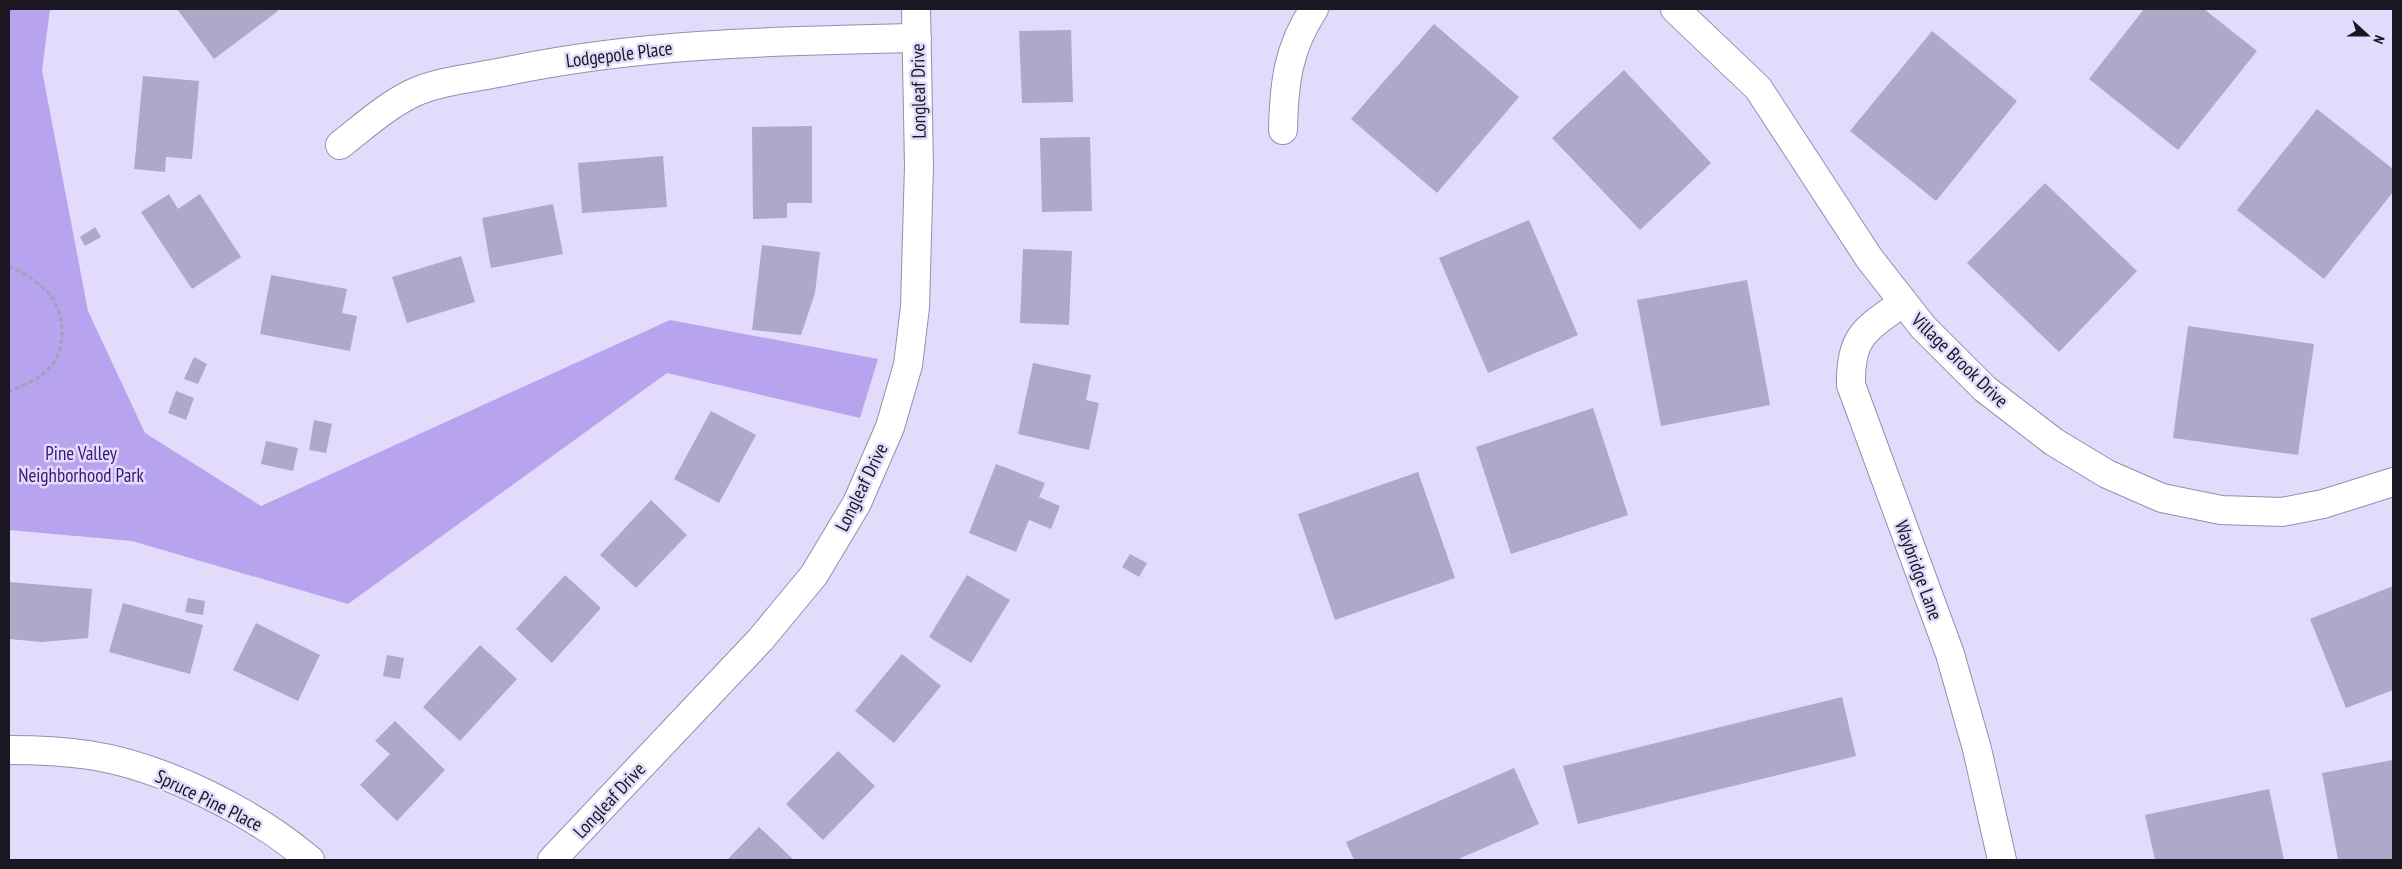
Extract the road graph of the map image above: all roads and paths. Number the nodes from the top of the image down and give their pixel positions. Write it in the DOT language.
graph roads {
  1 [pos="916,9"];
  2 [pos="1314,9"];
  3 [pos="1675,9"];
  4 [pos="917,38"];
  5 [pos="1283,130"];
  6 [pos="340,145"];
  7 [pos="9,266"];
  8 [pos="1902,302"];
  9 [pos="9,391"];
  10 [pos="2393,482"];
  11 [pos="9,750"];
  12 [pos="310,860"];
  13 [pos="552,860"];
  14 [pos="2002,860"];
  1 -- 4 [label="street, Longleaf Drive"];
  2 -- 5 [label="street"];
  3 -- 8 [label="street, Village Brook Drive"];
  4 -- 6 [label="street, Lodgepole Place"];
  4 -- 13 [label="street, Longleaf Drive"];
  7 -- 9 [label="path"];
  8 -- 10 [label="street, Village Brook Drive"];
  8 -- 14 [label="street, Waybridge Lane"];
  11 -- 12 [label="street, Spruce Pine Place"];
}
